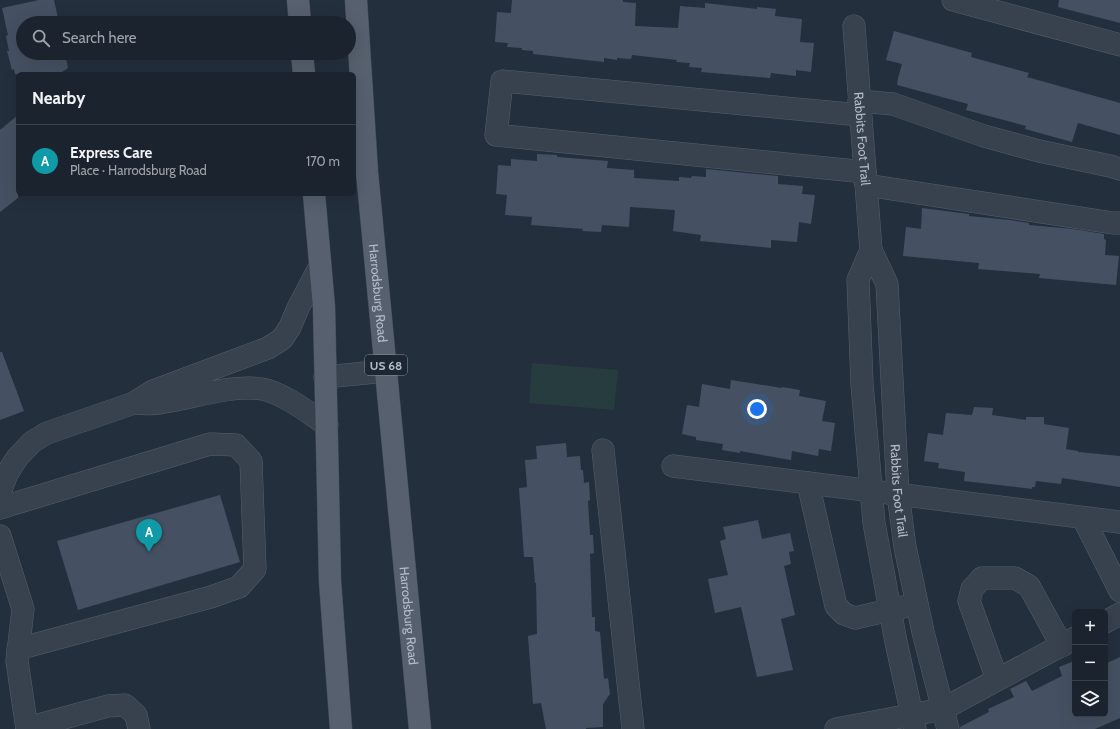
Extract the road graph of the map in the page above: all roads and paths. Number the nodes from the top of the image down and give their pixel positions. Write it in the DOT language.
graph roads {
  1 [pos="298,0"];
  2 [pos="356,0"];
  3 [pos="953,0"];
  4 [pos="299,16"];
  5 [pos="854,26"];
  6 [pos="1120,45"];
  7 [pos="303,60"];
  8 [pos="304,72"];
  9 [pos="860,108"];
  10 [pos="1120,169"];
  11 [pos="865,178"];
  12 [pos="314,196"];
  13 [pos="1120,223"];
  14 [pos="871,250"];
  15 [pos="320,266"];
  16 [pos="386,371"];
  17 [pos="326,377"];
  18 [pos="134,403"];
  19 [pos="326,425"];
  20 [pos="603,450"];
  21 [pos="673,466"];
  22 [pos="808,483"];
  23 [pos="872,491"];
  24 [pos="0,492"];
  25 [pos="898,494"];
  26 [pos="0,508"];
  27 [pos="1083,518"];
  28 [pos="1120,522"];
  29 [pos="0,536"];
  30 [pos="1120,591"];
  31 [pos="917,604"];
  32 [pos="890,610"];
  33 [pos="1120,614"];
  34 [pos="1108,620"];
  35 [pos="1068,642"];
  36 [pos="18,649"];
  37 [pos="997,680"];
  38 [pos="945,719"];
  39 [pos="913,722"];
  40 [pos="27,729"];
  41 [pos="139,729"];
  42 [pos="341,729"];
  43 [pos="420,729"];
  44 [pos="633,729"];
  45 [pos="836,729"];
  1 -- 4 [label="main road"];
  2 -- 16 [label="main road, Harrodsburg Road / US 68"];
  3 -- 6 [label="street"];
  5 -- 9 [label="street, Rabbits Foot Trail"];
  7 -- 8 [label="main road"];
  9 -- 10 [label="street"];
  9 -- 11 [label="street, Rabbits Foot Trail"];
  9 -- 11 [label="street"];
  11 -- 13 [label="street"];
  11 -- 14 [label="street, Rabbits Foot Trail"];
  12 -- 15 [label="main road"];
  14 -- 23 [label="street, Rabbits Foot Trail"];
  14 -- 25 [label="street, Rabbits Foot Trail"];
  15 -- 17 [label="main road"];
  15 -- 18 [label="street"];
  16 -- 17 [label="street"];
  16 -- 43 [label="main road, Harrodsburg Road / US 68"];
  17 -- 19 [label="main road"];
  18 -- 19 [label="street"];
  18 -- 24 [label="street"];
  19 -- 42 [label="main road"];
  20 -- 44 [label="street"];
  21 -- 22 [label="street"];
  22 -- 23 [label="street"];
  22 -- 32 [label="street"];
  23 -- 25 [label="street"];
  23 -- 32 [label="street, Rabbits Foot Trail"];
  25 -- 27 [label="street"];
  25 -- 31 [label="street, Rabbits Foot Trail"];
  26 -- 36 [label="street"];
  27 -- 28 [label="street"];
  27 -- 30 [label="street"];
  29 -- 36 [label="street"];
  31 -- 32 [label="street"];
  31 -- 38 [label="street, Rabbits Foot Trail"];
  32 -- 39 [label="street, Rabbits Foot Trail"];
  33 -- 34 [label="street"];
  35 -- 37 [label="street"];
  35 -- 37 [label="street"];
  36 -- 40 [label="street"];
  37 -- 38 [label="street"];
  38 -- 39 [label="street"];
  39 -- 45 [label="street"];
  40 -- 41 [label="street"];
}
